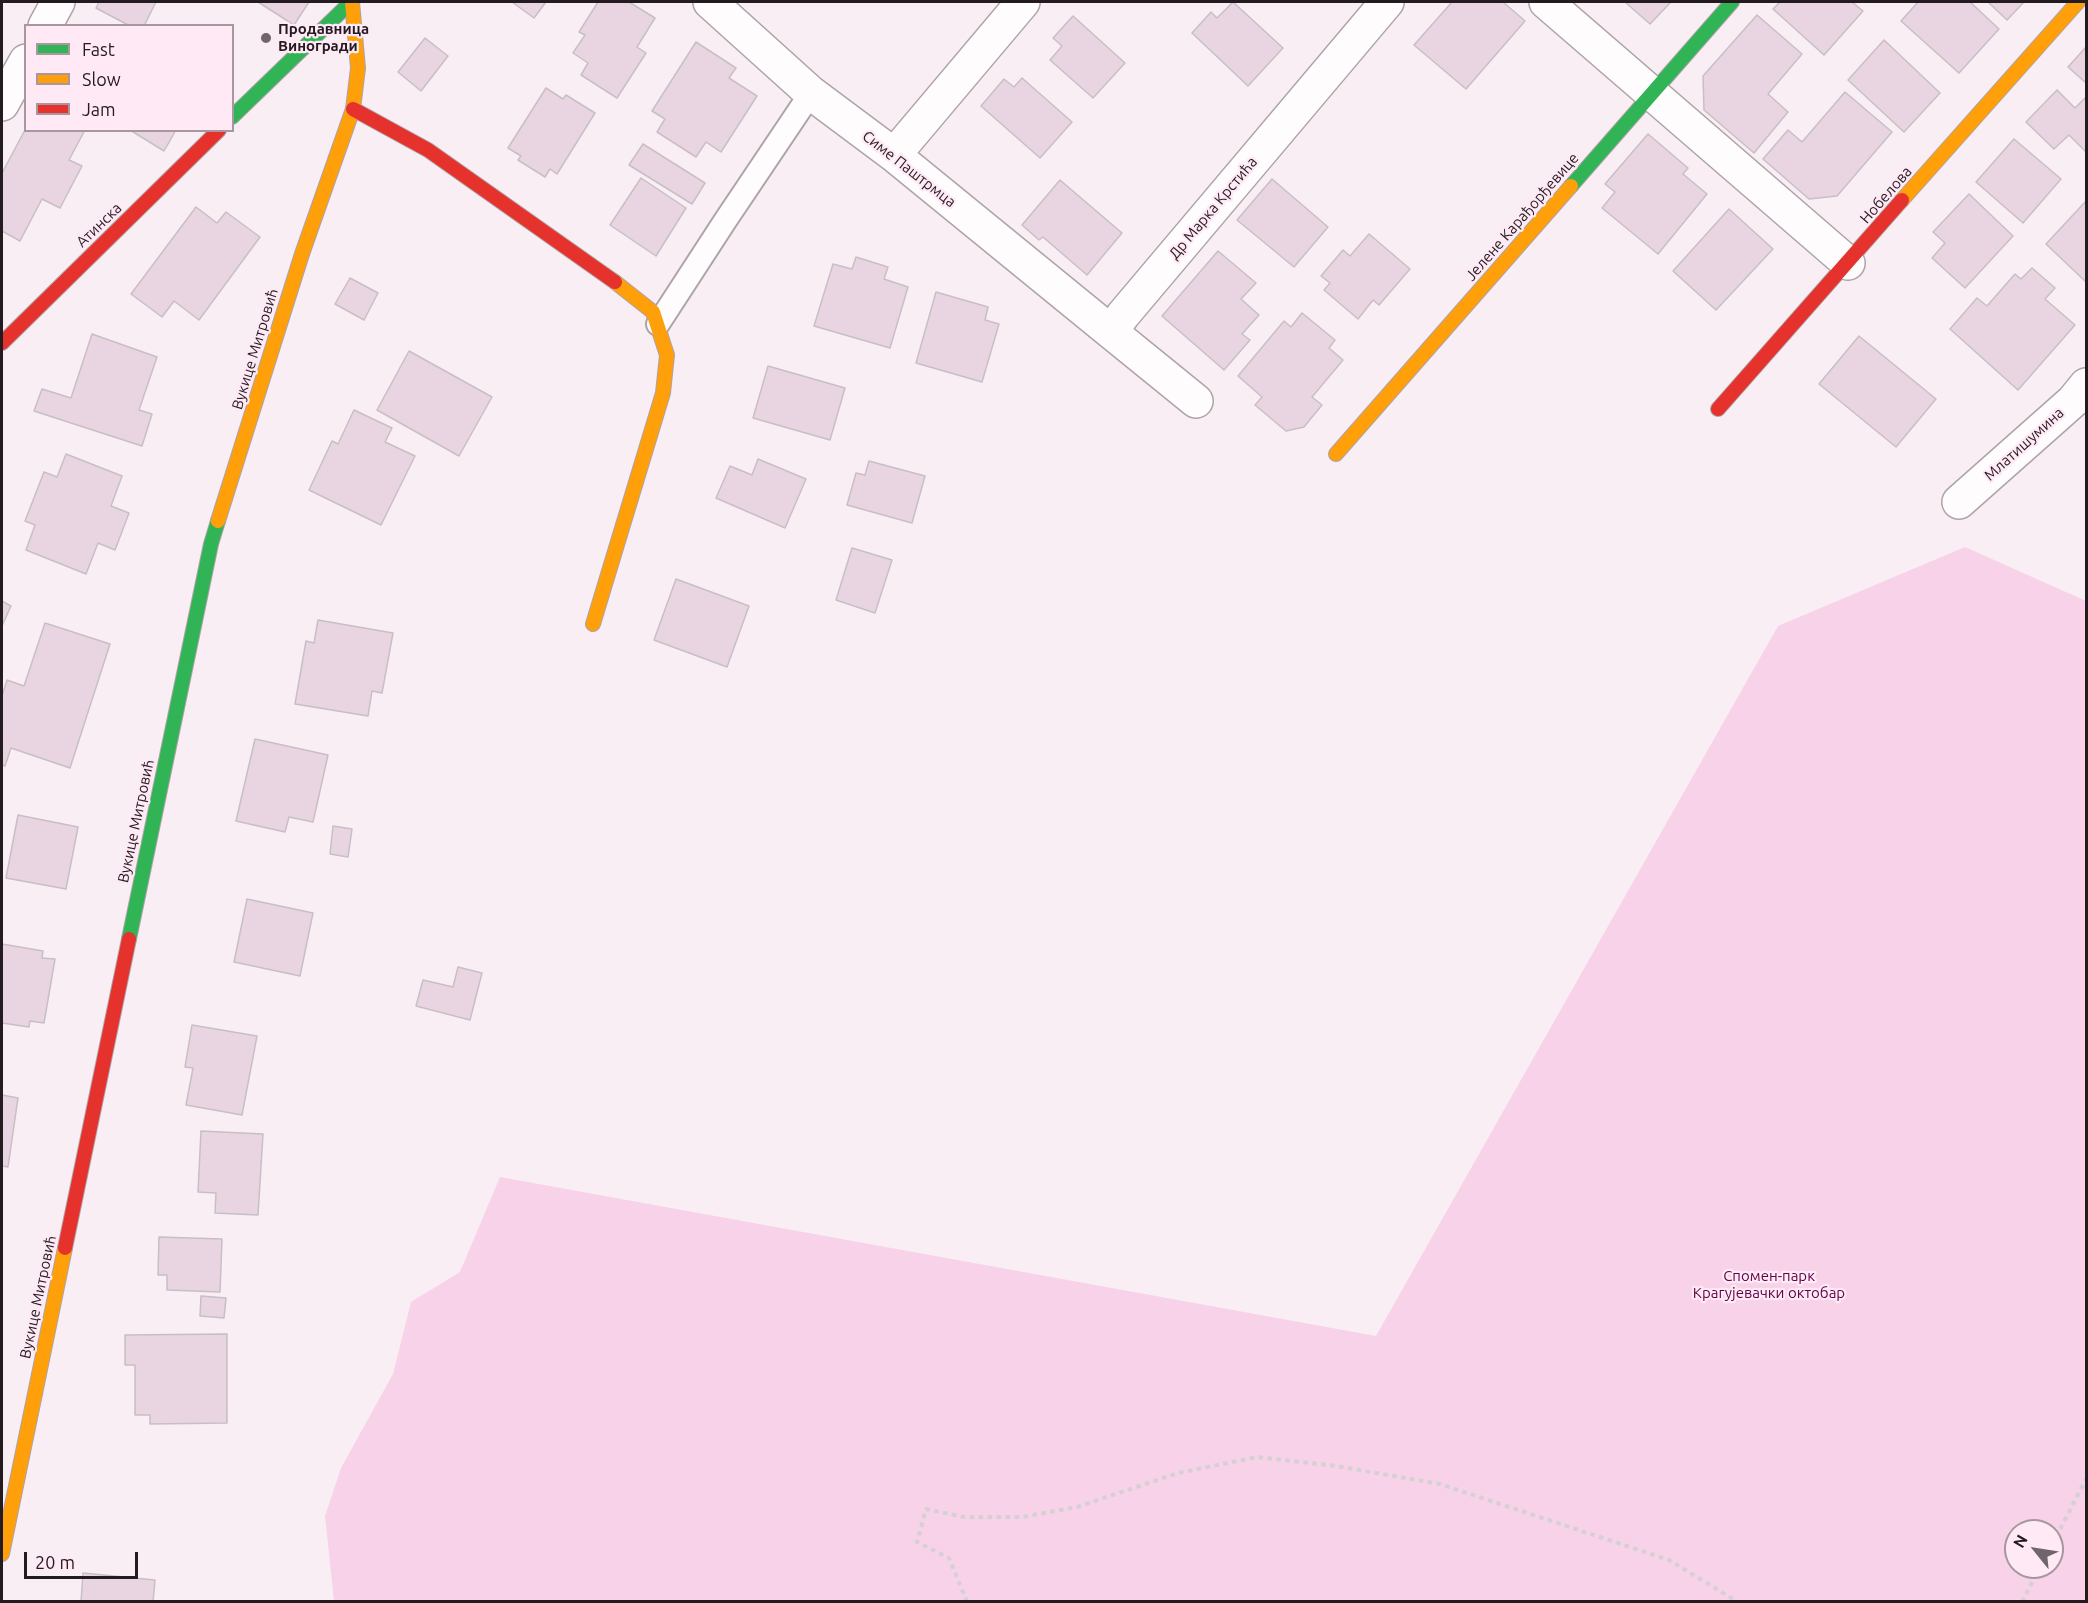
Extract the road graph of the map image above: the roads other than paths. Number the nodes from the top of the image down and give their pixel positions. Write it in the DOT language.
graph roads {
  1 [pos="58,2"];
  2 [pos="352,2"];
  3 [pos="710,2"];
  4 [pos="1023,2"];
  5 [pos="1387,2"];
  6 [pos="1545,2"];
  7 [pos="1732,2"];
  8 [pos="2078,2"];
  9 [pos="46,24"];
  10 [pos="24,65"];
  11 [pos="812,93"];
  12 [pos="1651,95"];
  13 [pos="2,104"];
  14 [pos="353,109"];
  15 [pos="234,115"];
  16 [pos="217,132"];
  17 [pos="894,155"];
  18 [pos="1848,263"];
  19 [pos="658,324"];
  20 [pos="1111,332"];
  21 [pos="2,343"];
  22 [pos="2086,385"];
  23 [pos="1196,401"];
  24 [pos="1718,410"];
  25 [pos="1336,454"];
  26 [pos="1959,502"];
  27 [pos="593,624"];
  28 [pos="2,1554"];
  1 -- 9 [label="street"];
  2 -- 14 [label="street, Вукице Митровић"];
  2 -- 15 [label="street"];
  3 -- 11 [label="street, Симе Паштрмца"];
  4 -- 17 [label="street"];
  5 -- 20 [label="street, Др Марка Крстића"];
  6 -- 12 [label="street"];
  7 -- 12 [label="street, Јелене Карађорђевице"];
  8 -- 18 [label="street, Нобелова"];
  10 -- 13 [label="street"];
  11 -- 17 [label="street, Симе Паштрмца"];
  11 -- 19 [label="lane"];
  12 -- 18 [label="street"];
  12 -- 25 [label="street, Јелене Карађорђевице"];
  14 -- 19 [label="street"];
  14 -- 28 [label="street, Вукице Митровић"];
  16 -- 21 [label="street, Атинска"];
  17 -- 20 [label="street, Симе Паштрмца"];
  18 -- 24 [label="street, Нобелова"];
  19 -- 27 [label="street"];
  20 -- 23 [label="street"];
  22 -- 26 [label="street, Млатишумина"];
}
